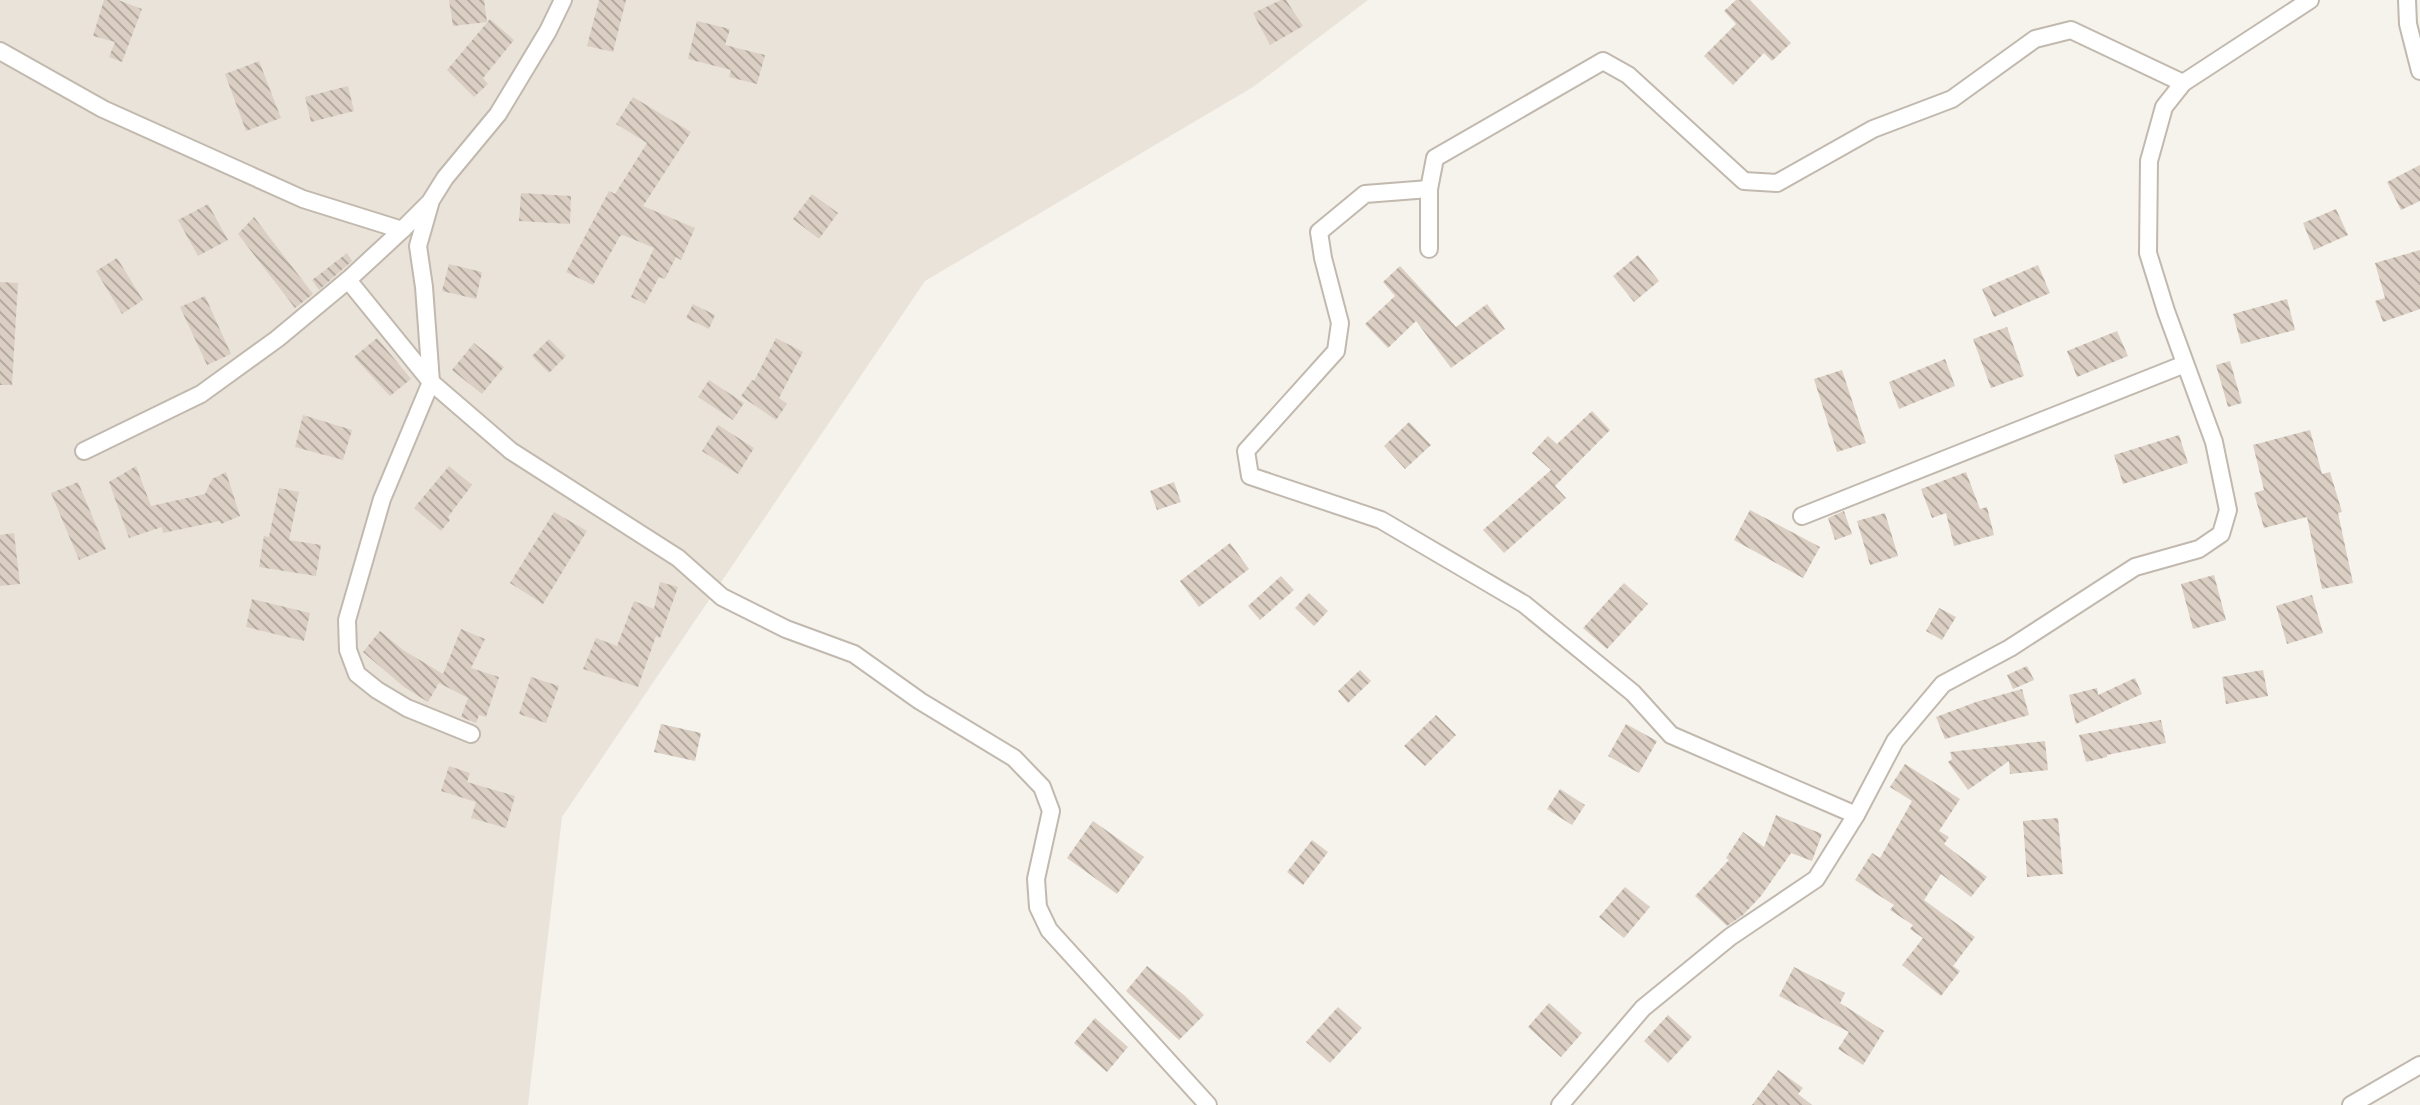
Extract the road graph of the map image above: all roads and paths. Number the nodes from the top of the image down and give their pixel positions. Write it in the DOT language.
graph roads {
  1 [pos="563,0"];
  2 [pos="2310,0"];
  3 [pos="2407,0"];
  4 [pos="0,51"];
  5 [pos="2420,71"];
  6 [pos="2183,83"];
  7 [pos="1429,189"];
  8 [pos="430,202"];
  9 [pos="402,230"];
  10 [pos="1429,249"];
  11 [pos="348,280"];
  12 [pos="2185,364"];
  13 [pos="431,382"];
  14 [pos="84,451"];
  15 [pos="1802,516"];
  16 [pos="471,734"];
  17 [pos="1856,815"];
  18 [pos="2420,1065"];
  19 [pos="1208,1105"];
  20 [pos="1560,1105"];
  21 [pos="2351,1105"];
  1 -- 8 [label="street"];
  2 -- 6 [label="street"];
  3 -- 5 [label="street"];
  4 -- 9 [label="street"];
  6 -- 7 [label="street"];
  6 -- 12 [label="street"];
  7 -- 10 [label="street"];
  7 -- 17 [label="street"];
  8 -- 9 [label="street"];
  8 -- 13 [label="street"];
  9 -- 11 [label="street"];
  11 -- 13 [label="street"];
  11 -- 14 [label="street"];
  12 -- 15 [label="street"];
  12 -- 17 [label="street"];
  13 -- 16 [label="street"];
  13 -- 19 [label="street"];
  17 -- 20 [label="street"];
  18 -- 21 [label="street"];
}
